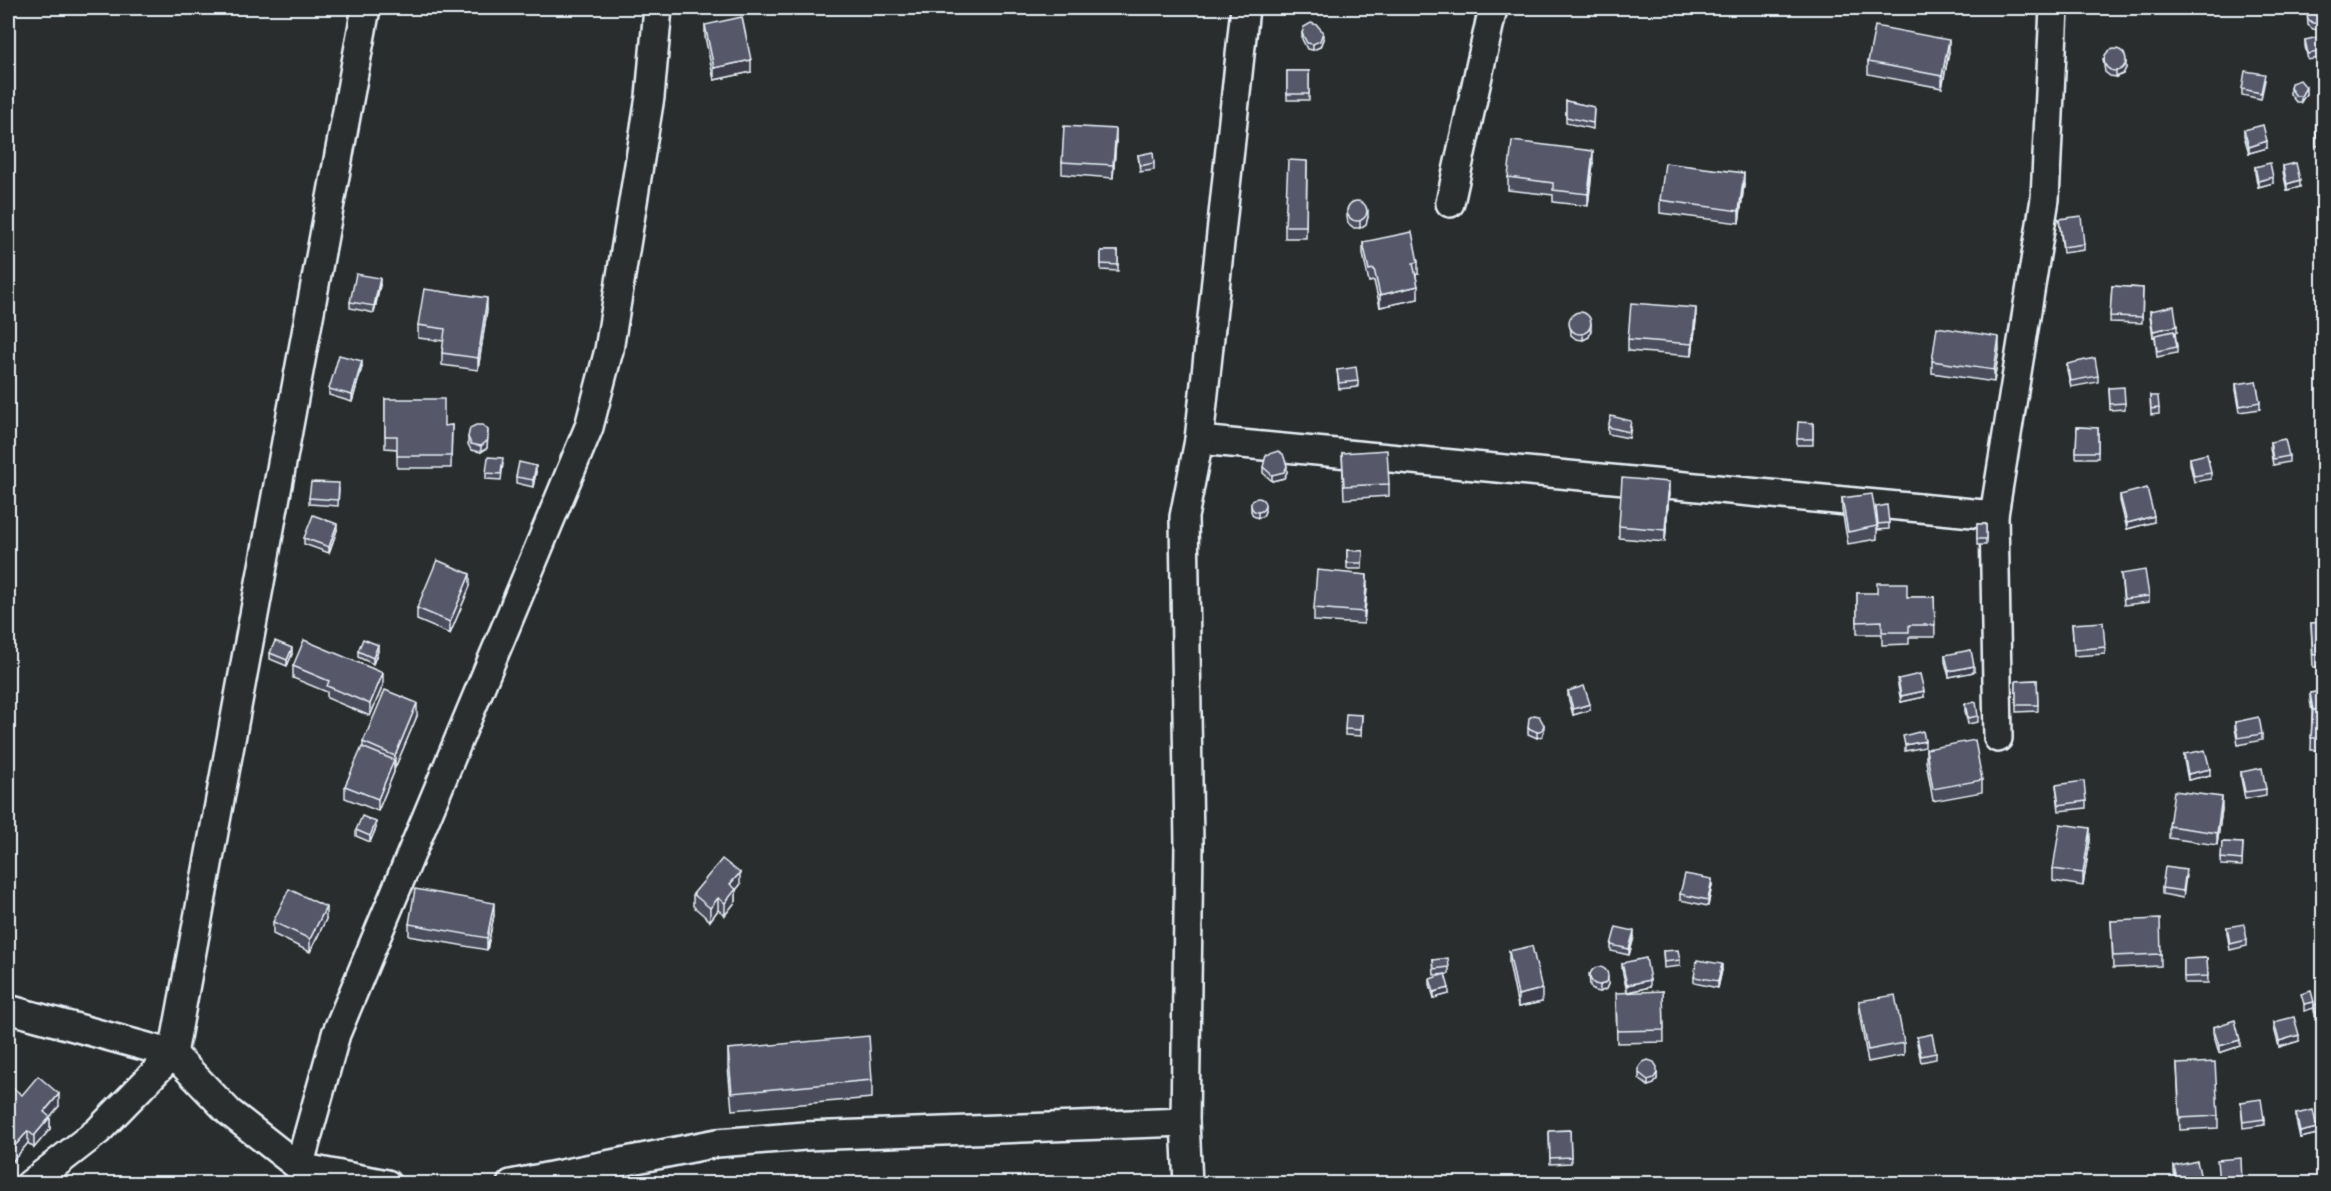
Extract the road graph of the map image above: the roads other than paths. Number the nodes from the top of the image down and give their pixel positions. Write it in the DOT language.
graph roads {
  1 [pos="366,8"];
  2 [pos="658,8"];
  3 [pos="1245,8"];
  4 [pos="1493,8"];
  5 [pos="2054,8"];
  6 [pos="1449,203"];
  7 [pos="1199,440"];
  8 [pos="1994,515"];
  9 [pos="1998,738"];
  10 [pos="8,1009"];
  11 [pos="173,1054"];
  12 [pos="1185,1122"];
  13 [pos="299,1167"];
  14 [pos="30,1184"];
  15 [pos="387,1184"];
  16 [pos="511,1184"];
  17 [pos="1188,1184"];
  1 -- 11 [label="street"];
  2 -- 13 [label="street"];
  3 -- 7 [label="street"];
  4 -- 6 [label="street"];
  5 -- 8 [label="street"];
  7 -- 8 [label="street"];
  7 -- 12 [label="street"];
  8 -- 9 [label="street"];
  10 -- 11 [label="street"];
  11 -- 13 [label="street"];
  11 -- 14 [label="street"];
  12 -- 16 [label="street"];
  12 -- 17 [label="street"];
  13 -- 15 [label="street"];
}
